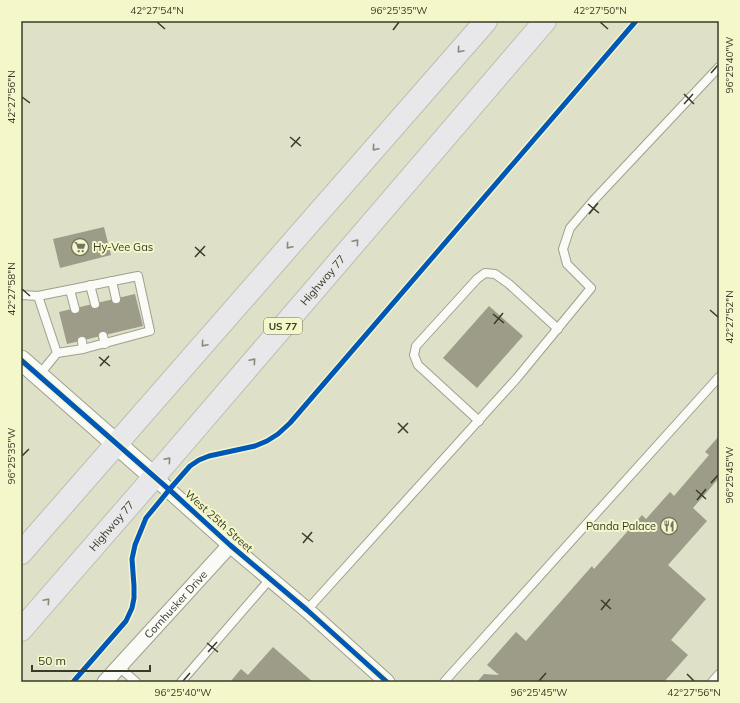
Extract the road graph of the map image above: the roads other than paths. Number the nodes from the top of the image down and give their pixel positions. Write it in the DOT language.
graph roads {
  1 [pos="486,21"];
  2 [pos="545,21"];
  3 [pos="719,67"];
  4 [pos="112,281"];
  5 [pos="90,285"];
  6 [pos="70,290"];
  7 [pos="21,295"];
  8 [pos="38,296"];
  9 [pos="116,299"];
  10 [pos="95,304"];
  11 [pos="75,308"];
  12 [pos="558,329"];
  13 [pos="57,353"];
  14 [pos="21,360"];
  15 [pos="38,375"];
  16 [pos="719,377"];
  17 [pos="479,421"];
  18 [pos="116,444"];
  19 [pos="154,477"];
  20 [pos="230,545"];
  21 [pos="21,553"];
  22 [pos="270,579"];
  23 [pos="306,610"];
  24 [pos="21,630"];
  25 [pos="118,667"];
  26 [pos="719,674"];
  27 [pos="105,682"];
  28 [pos="136,682"];
  29 [pos="181,682"];
  30 [pos="386,682"];
  31 [pos="444,682"];
  32 [pos="712,682"];
  1 -- 18 [label="highway, one-way"];
  19 -- 2 [label="highway, Highway 77 / US 77, one-way"];
  3 -- 12 [label="lane"];
  4 -- 5 [label="lane"];
  4 -- 9 [label="lane"];
  4 -- 13 [label="lane"];
  5 -- 6 [label="lane"];
  5 -- 10 [label="lane"];
  6 -- 8 [label="lane"];
  6 -- 11 [label="lane"];
  7 -- 8 [label="lane"];
  8 -- 13 [label="lane"];
  12 -- 17 [label="lane"];
  12 -- 17 [label="lane"];
  13 -- 15 [label="lane"];
  14 -- 15 [label="street, West 25th Street"];
  15 -- 18 [label="street, West 25th Street"];
  16 -- 31 [label="lane"];
  17 -- 23 [label="lane"];
  18 -- 19 [label="street, West 25th Street"];
  18 -- 21 [label="highway"];
  19 -- 20 [label="street, West 25th Street"];
  24 -- 19 [label="highway, Highway 77 / US 77, one-way"];
  20 -- 22 [label="street, West 25th Street"];
  20 -- 25 [label="street, Cornhusker Drive"];
  22 -- 23 [label="street, West 25th Street"];
  22 -- 29 [label="lane"];
  23 -- 30 [label="street, West 25th Street"];
  25 -- 27 [label="street, Cornhusker Drive"];
  25 -- 28 [label="lane"];
  26 -- 32 [label="lane"];
}
